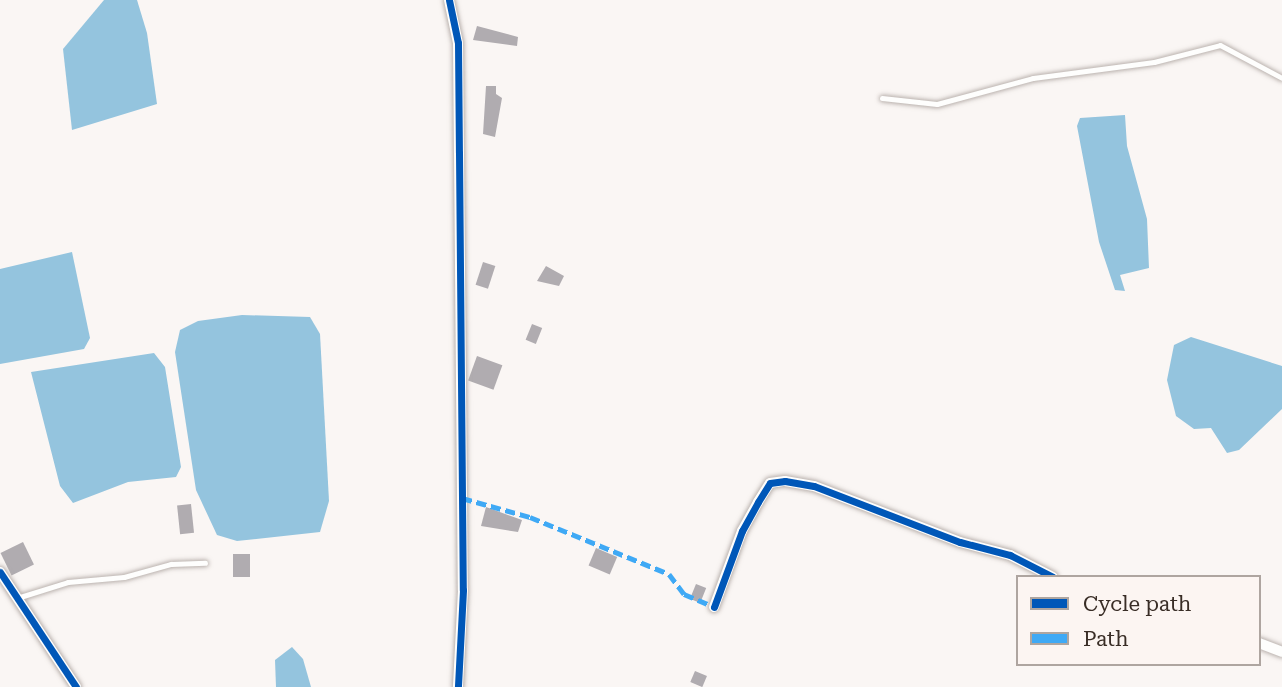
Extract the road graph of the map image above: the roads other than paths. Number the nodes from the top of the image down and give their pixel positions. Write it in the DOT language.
graph roads {
  1 [pos="449,0"];
  2 [pos="1282,78"];
  3 [pos="882,98"];
  4 [pos="205,563"];
  5 [pos="0,572"];
  6 [pos="1049,575"];
  7 [pos="20,597"];
  8 [pos="714,607"];
  9 [pos="1261,644"];
  10 [pos="1282,652"];
  11 [pos="76,687"];
  12 [pos="458,687"];
  1 -- 12 [label="street"];
  2 -- 3 [label="lane"];
  4 -- 7 [label="lane"];
  5 -- 7 [label="street"];
  6 -- 8 [label="street"];
  7 -- 11 [label="street"];
  9 -- 10 [label="street"];
}
